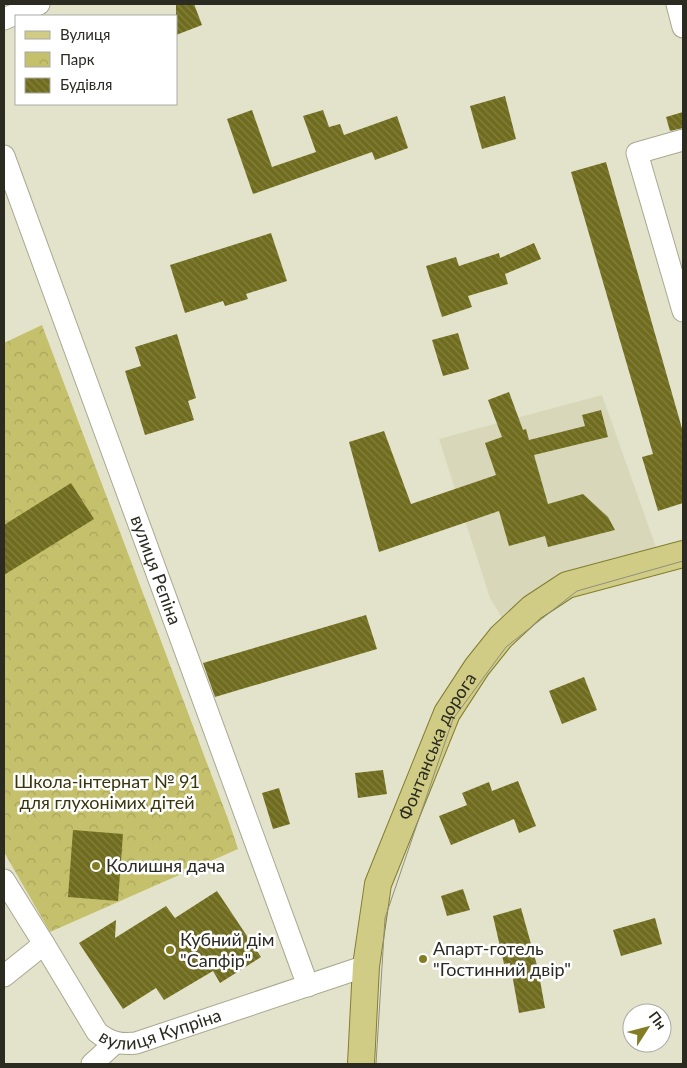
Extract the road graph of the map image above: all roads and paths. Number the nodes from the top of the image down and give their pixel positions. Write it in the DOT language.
graph roads {
  1 [pos="39,4"];
  2 [pos="677,4"];
  3 [pos="4,19"];
  4 [pos="683,27"];
  5 [pos="683,140"];
  6 [pos="4,156"];
  7 [pos="683,311"];
  8 [pos="683,554"];
  9 [pos="4,880"];
  10 [pos="44,944"];
  11 [pos="366,966"];
  12 [pos="4,976"];
  13 [pos="308,986"];
  14 [pos="115,1043"];
  15 [pos="92,1064"];
  16 [pos="361,1064"];
  1 -- 3 [label="street"];
  2 -- 4 [label="street"];
  5 -- 7 [label="street"];
  6 -- 13 [label="street, вулиця Рєпіна"];
  8 -- 11 [label="main road, Фонтанська дорога"];
  9 -- 10 [label="street, вулиця Купріна"];
  10 -- 12 [label="street"];
  10 -- 14 [label="street, вулиця Купріна"];
  11 -- 13 [label="street, вулиця Купріна"];
  11 -- 16 [label="main road, Фонтанська дорога"];
  13 -- 14 [label="street, вулиця Купріна"];
  14 -- 15 [label="street"];
}
